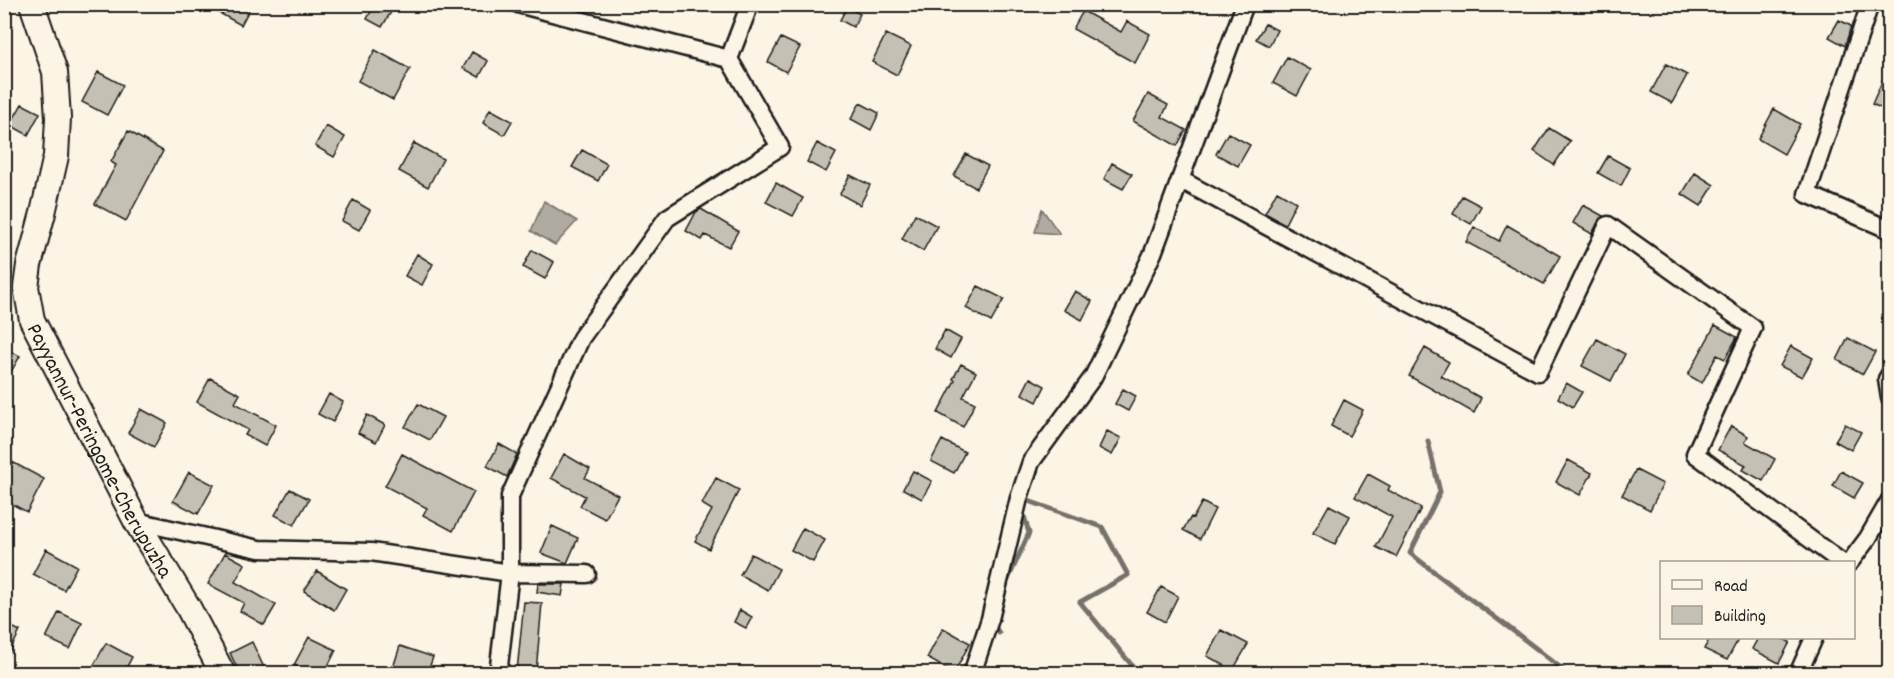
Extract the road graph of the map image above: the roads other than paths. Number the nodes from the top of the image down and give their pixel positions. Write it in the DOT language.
graph roads {
  1 [pos="32,4"];
  2 [pos="518,4"];
  3 [pos="750,4"];
  4 [pos="1245,4"];
  5 [pos="1870,4"];
  6 [pos="729,59"];
  7 [pos="1181,180"];
  8 [pos="1890,230"];
  9 [pos="1890,374"];
  10 [pos="1890,398"];
  11 [pos="1890,500"];
  12 [pos="136,521"];
  13 [pos="1840,561"];
  14 [pos="1851,561"];
  15 [pos="510,573"];
  16 [pos="587,574"];
  17 [pos="1814,639"];
  18 [pos="223,674"];
  19 [pos="498,674"];
  20 [pos="972,674"];
  21 [pos="1798,674"];
  1 -- 12 [label="main road, Payyannur-Peringome-Cherupuzha"];
  2 -- 6 [label="street"];
  3 -- 6 [label="street"];
  4 -- 7 [label="street"];
  5 -- 8 [label="street"];
  6 -- 15 [label="street"];
  7 -- 13 [label="street"];
  7 -- 20 [label="street"];
  9 -- 10 [label="street"];
  11 -- 14 [label="street"];
  12 -- 15 [label="street"];
  12 -- 18 [label="main road, Payyannur-Peringome-Cherupuzha"];
  15 -- 16 [label="street"];
  15 -- 19 [label="street"];
  17 -- 21 [label="street"];
}
